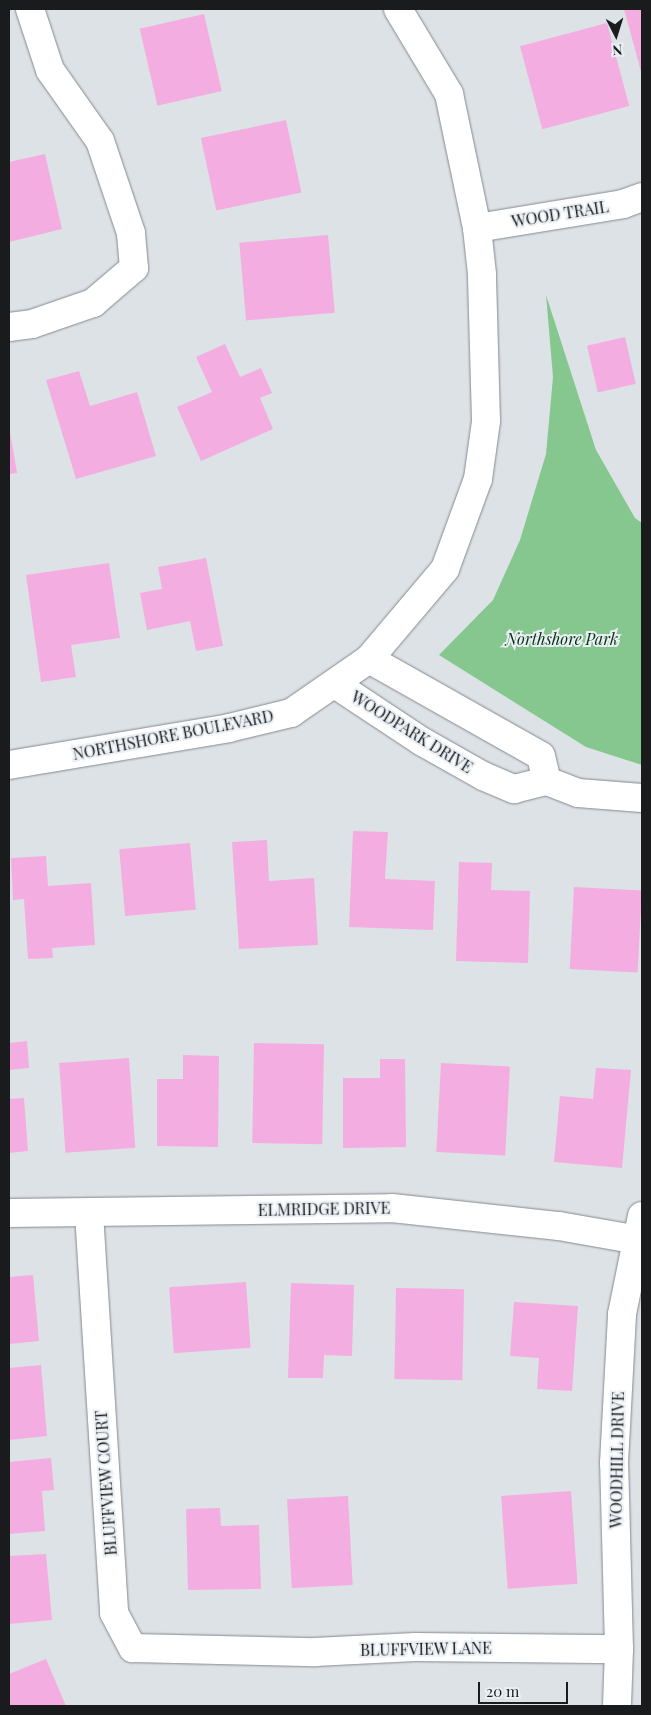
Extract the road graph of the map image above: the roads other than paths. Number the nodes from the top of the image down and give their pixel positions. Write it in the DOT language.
graph roads {
  1 [pos="30,9"];
  2 [pos="398,9"];
  3 [pos="642,197"];
  4 [pos="478,228"];
  5 [pos="9,327"];
  6 [pos="370,659"];
  7 [pos="335,684"];
  8 [pos="9,765"];
  9 [pos="547,781"];
  10 [pos="642,798"];
  11 [pos="9,1213"];
  12 [pos="89,1213"];
  13 [pos="640,1228"];
  14 [pos="619,1649"];
  15 [pos="234,1651"];
  16 [pos="617,1706"];
  1 -- 5 [label="street"];
  2 -- 4 [label="street, NORTHSHORE BOULEVARD"];
  3 -- 4 [label="street, WOOD TRAIL"];
  4 -- 6 [label="street, NORTHSHORE BOULEVARD"];
  6 -- 7 [label="street, NORTHSHORE BOULEVARD"];
  6 -- 9 [label="street"];
  7 -- 8 [label="street, NORTHSHORE BOULEVARD"];
  7 -- 9 [label="street, WOODPARK DRIVE"];
  9 -- 10 [label="street"];
  11 -- 12 [label="street, ELMRIDGE DRIVE"];
  12 -- 13 [label="street, ELMRIDGE DRIVE"];
  12 -- 15 [label="street, BLUFFVIEW COURT"];
  13 -- 14 [label="street, WOODHILL DRIVE"];
  14 -- 15 [label="street, BLUFFVIEW LANE"];
  14 -- 16 [label="street, WOODHILL DRIVE"];
}
